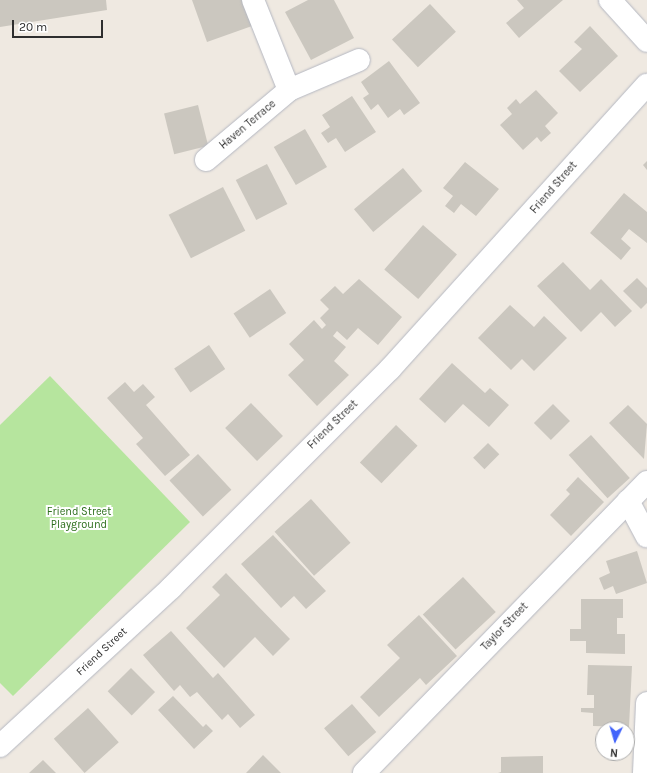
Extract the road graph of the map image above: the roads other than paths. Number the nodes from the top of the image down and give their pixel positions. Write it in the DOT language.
graph roads {
  1 [pos="253,0"];
  2 [pos="610,0"];
  3 [pos="647,41"];
  4 [pos="359,60"];
  5 [pos="647,85"];
  6 [pos="290,90"];
  7 [pos="206,160"];
  8 [pos="647,482"];
  9 [pos="628,501"];
  10 [pos="647,536"];
  11 [pos="647,703"];
  12 [pos="0,746"];
  13 [pos="364,773"];
  14 [pos="644,773"];
  1 -- 6 [label="street"];
  2 -- 3 [label="street"];
  4 -- 6 [label="street, Haven Terrace"];
  5 -- 12 [label="street, Friend Street"];
  6 -- 7 [label="street, Haven Terrace"];
  8 -- 9 [label="street, Taylor Street"];
  9 -- 10 [label="street"];
  9 -- 13 [label="street, Taylor Street"];
  11 -- 14 [label="street"];
}
